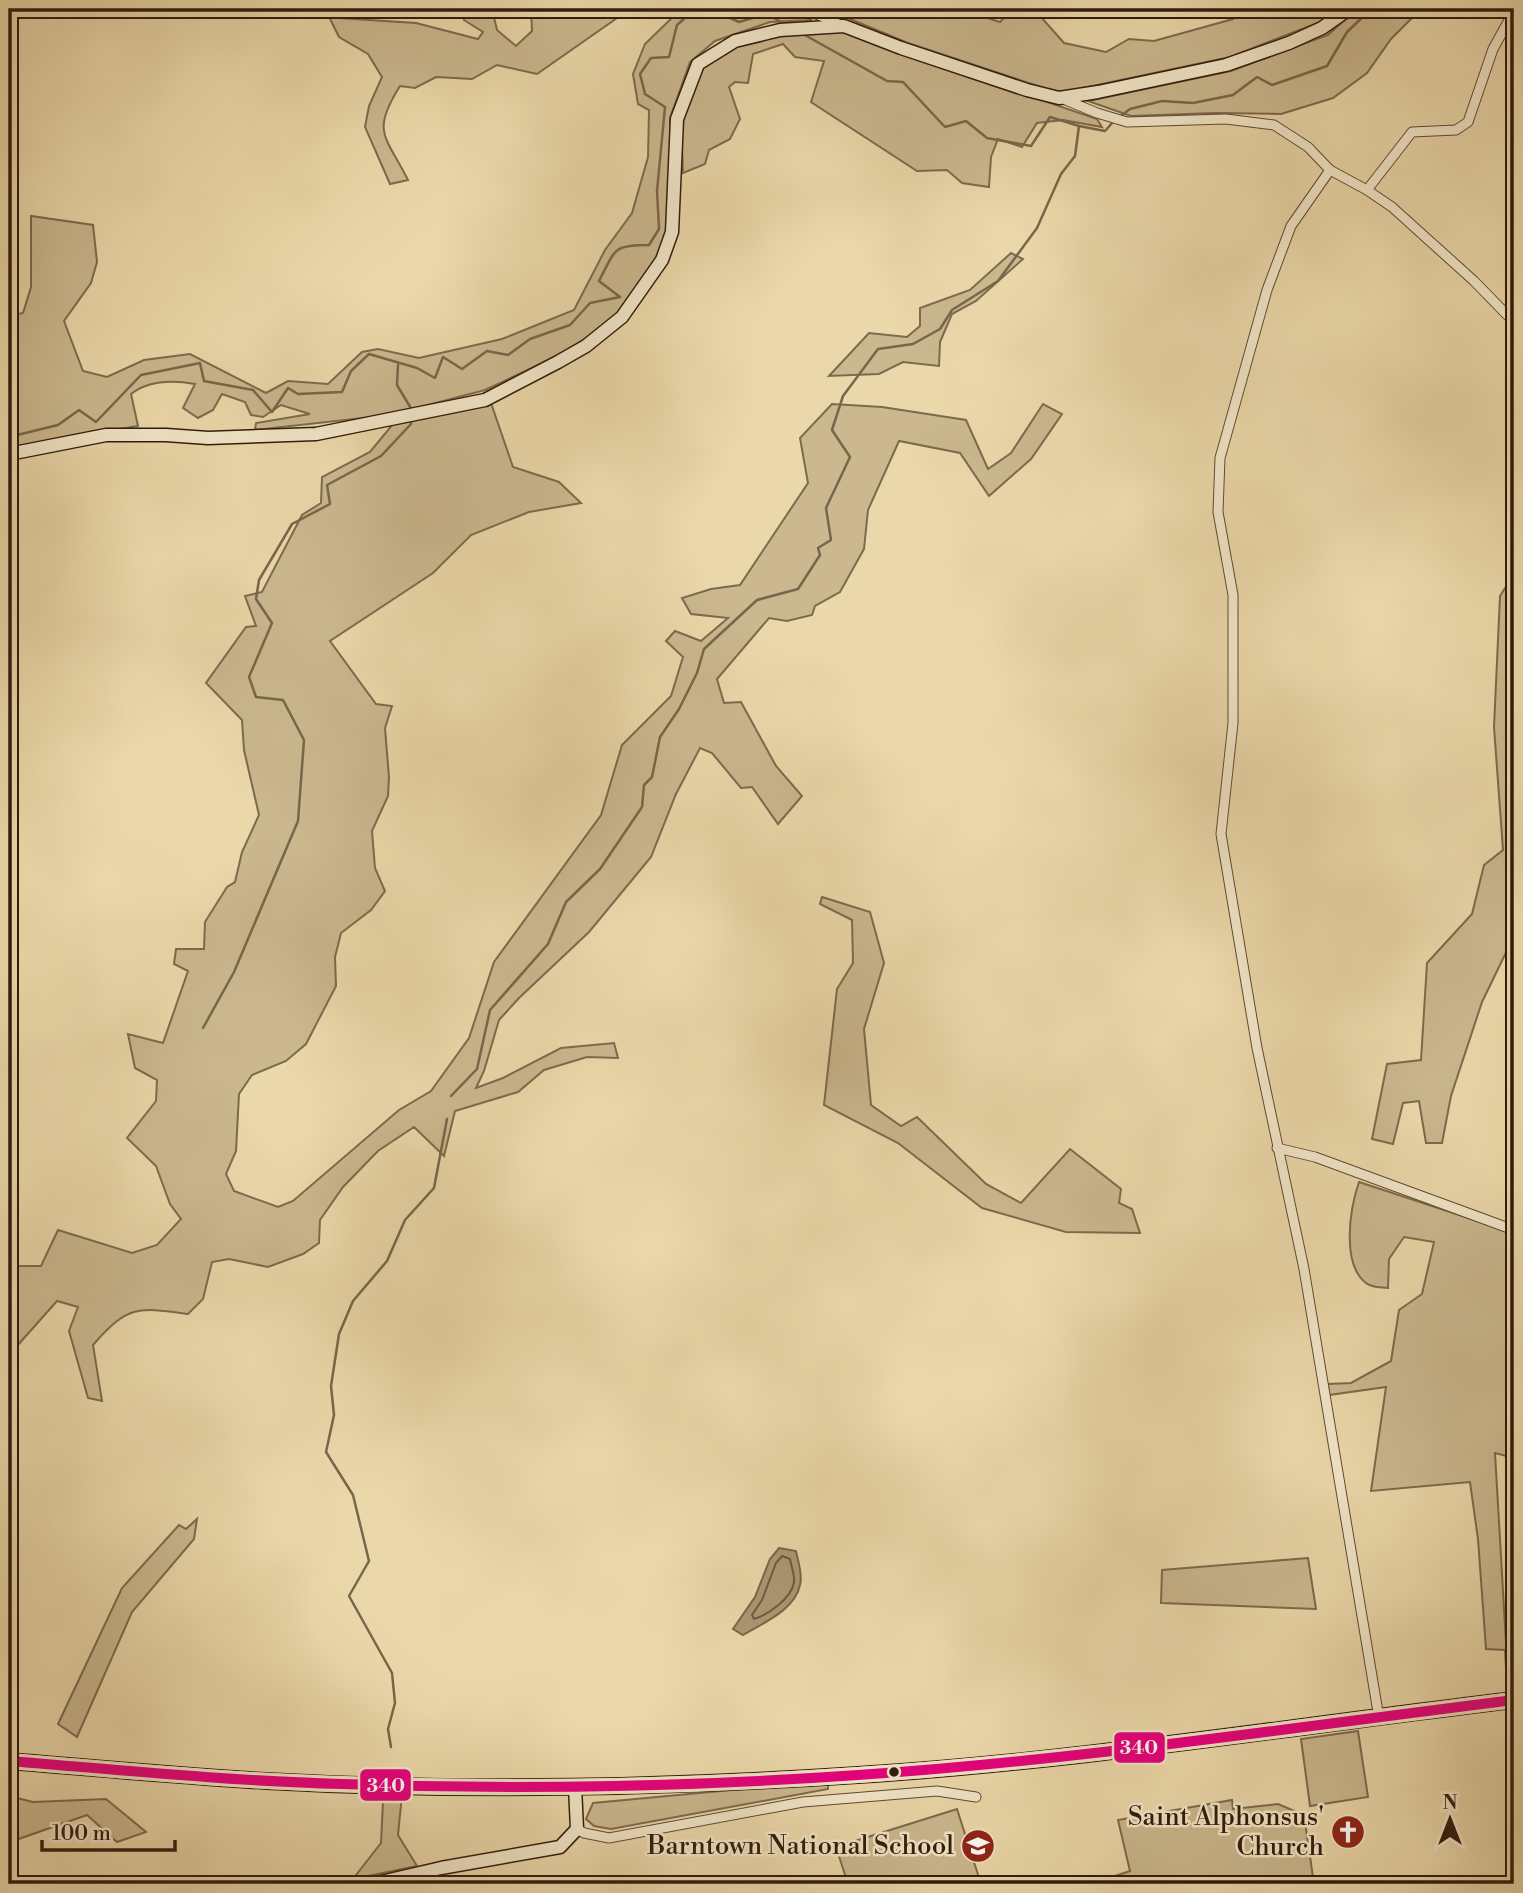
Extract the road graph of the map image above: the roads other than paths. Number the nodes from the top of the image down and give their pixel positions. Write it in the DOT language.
graph roads {
  1 [pos="805,9"];
  2 [pos="1349,9"];
  3 [pos="1514,11"];
  4 [pos="844,26"];
  5 [pos="1059,98"];
  6 [pos="1331,170"];
  7 [pos="1367,190"];
  8 [pos="1514,322"];
  9 [pos="9,454"];
  10 [pos="1277,1147"];
  11 [pos="1514,1230"];
  12 [pos="1514,1700"];
  13 [pos="1379,1718"];
  14 [pos="9,1761"];
  15 [pos="575,1787"];
  16 [pos="976,1797"];
  17 [pos="577,1829"];
  18 [pos="372,1884"];
  1 -- 4 [label="street"];
  2 -- 5 [label="street"];
  3 -- 7 [label="street"];
  4 -- 5 [label="street"];
  4 -- 9 [label="street"];
  5 -- 6 [label="street"];
  6 -- 7 [label="street"];
  6 -- 10 [label="street"];
  7 -- 8 [label="street"];
  10 -- 11 [label="street"];
  10 -- 13 [label="street"];
  12 -- 13 [label="highway"];
  13 -- 15 [label="highway"];
  14 -- 15 [label="highway"];
  15 -- 17 [label="street"];
  16 -- 17 [label="street"];
  17 -- 18 [label="street"];
}
